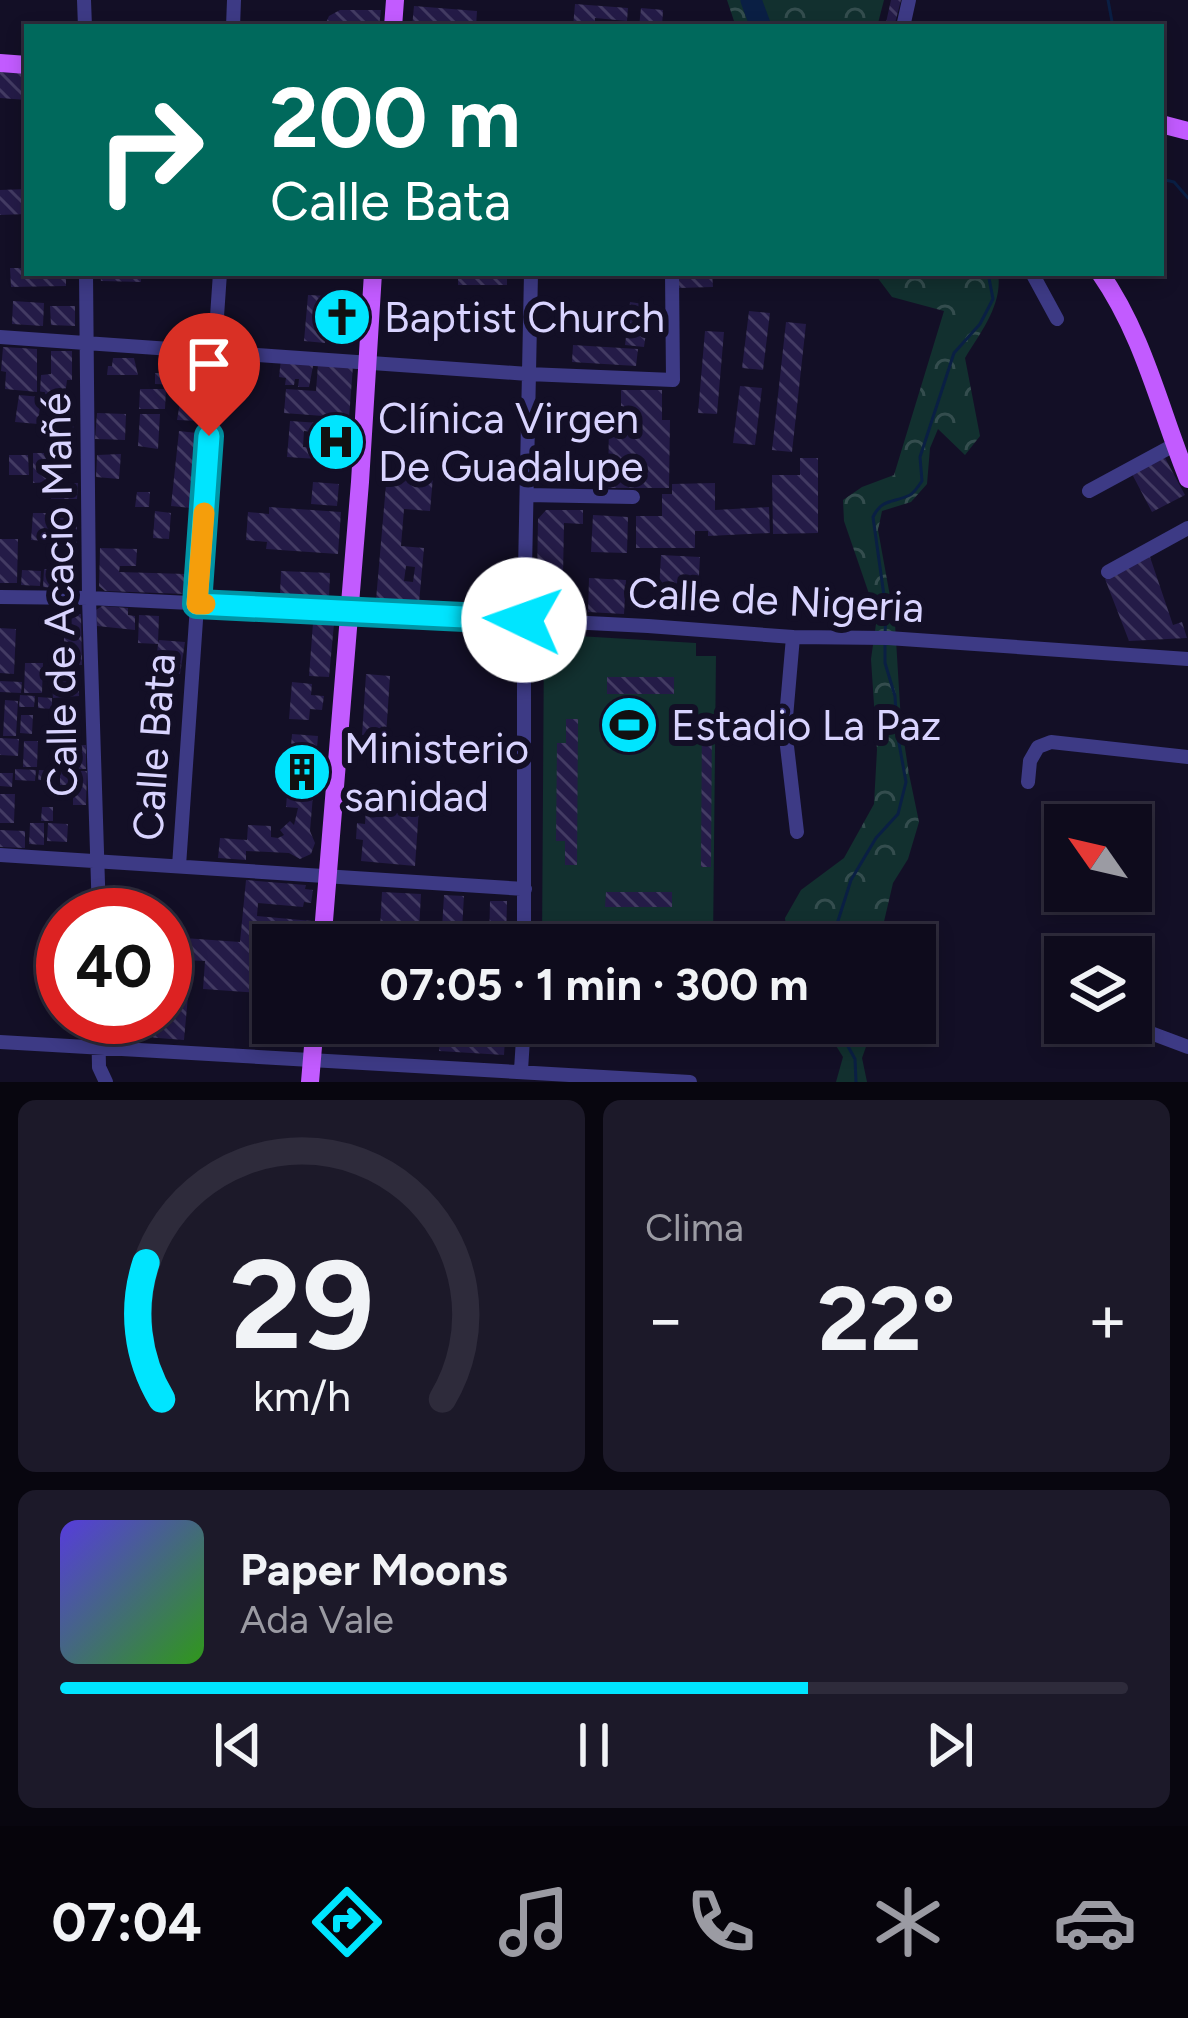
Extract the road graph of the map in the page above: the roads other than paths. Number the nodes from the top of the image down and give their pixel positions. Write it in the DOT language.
graph roads {
  1 [pos="86,276"];
  2 [pos="220,276"];
  3 [pos="373,276"];
  4 [pos="531,276"];
  5 [pos="673,276"];
  6 [pos="1034,276"];
  7 [pos="1102,276"];
  8 [pos="1057,319"];
  9 [pos="0,337"];
  10 [pos="86,343"];
  11 [pos="215,352"];
  12 [pos="365,362"];
  13 [pos="528,374"];
  14 [pos="1174,445"];
  15 [pos="1188,479"];
  16 [pos="1090,491"];
  17 [pos="527,495"];
  18 [pos="633,497"];
  19 [pos="1188,527"];
  20 [pos="1108,572"];
  21 [pos="0,597"];
  22 [pos="89,598"];
  23 [pos="197,604"];
  24 [pos="349,611"];
  25 [pos="524,620"];
  26 [pos="793,637"];
  27 [pos="1188,659"];
  28 [pos="1188,757"];
  29 [pos="1028,782"];
  30 [pos="797,832"];
  31 [pos="0,855"];
  32 [pos="99,861"];
  33 [pos="179,866"];
  34 [pos="328,875"];
  35 [pos="98,888"];
  36 [pos="525,889"];
  37 [pos="324,924"];
  38 [pos="524,924"];
  39 [pos="1152,1034"];
  40 [pos="0,1042"];
  41 [pos="313,1044"];
  42 [pos="523,1044"];
  43 [pos="98,1046"];
  44 [pos="1188,1047"];
  45 [pos="311,1061"];
  46 [pos="521,1070"];
  47 [pos="490,1076"];
  48 [pos="106,1082"];
  49 [pos="310,1082"];
  50 [pos="690,1082"];
  1 -- 10 [label="street, Calle de Acacio Mañé"];
  2 -- 11 [label="street, Calle Bata"];
  3 -- 12 [label="main road"];
  4 -- 13 [label="street"];
  5 -- 13 [label="street"];
  6 -- 8 [label="street"];
  7 -- 14 [label="main road"];
  9 -- 10 [label="street"];
  10 -- 11 [label="street"];
  10 -- 22 [label="street, Calle de Acacio Mañé"];
  11 -- 12 [label="street"];
  11 -- 23 [label="street, Calle Bata"];
  12 -- 13 [label="street"];
  12 -- 24 [label="main road"];
  13 -- 17 [label="street"];
  14 -- 15 [label="main road"];
  14 -- 16 [label="street"];
  17 -- 18 [label="street"];
  17 -- 25 [label="street"];
  19 -- 20 [label="street"];
  21 -- 22 [label="street, Calle de Nigeria"];
  22 -- 23 [label="street, Calle de Nigeria"];
  22 -- 32 [label="street, Calle de Acacio Mañé"];
  23 -- 24 [label="street, Calle de Nigeria"];
  23 -- 33 [label="street, Calle Bata"];
  24 -- 25 [label="street, Calle de Nigeria"];
  24 -- 34 [label="main road"];
  25 -- 26 [label="street, Calle de Nigeria"];
  25 -- 36 [label="street"];
  26 -- 27 [label="street, Calle de Nigeria"];
  26 -- 30 [label="street"];
  28 -- 29 [label="street"];
  31 -- 32 [label="street"];
  32 -- 33 [label="street"];
  32 -- 35 [label="street, Calle de Acacio Mañé"];
  33 -- 34 [label="street"];
  34 -- 36 [label="street"];
  34 -- 37 [label="main road"];
  36 -- 38 [label="street"];
  39 -- 44 [label="street"];
  40 -- 43 [label="street"];
  41 -- 45 [label="main road"];
  42 -- 46 [label="street"];
  43 -- 45 [label="street"];
  43 -- 48 [label="street"];
  45 -- 47 [label="street"];
  45 -- 49 [label="main road"];
  46 -- 47 [label="street"];
  46 -- 50 [label="street"];
}
